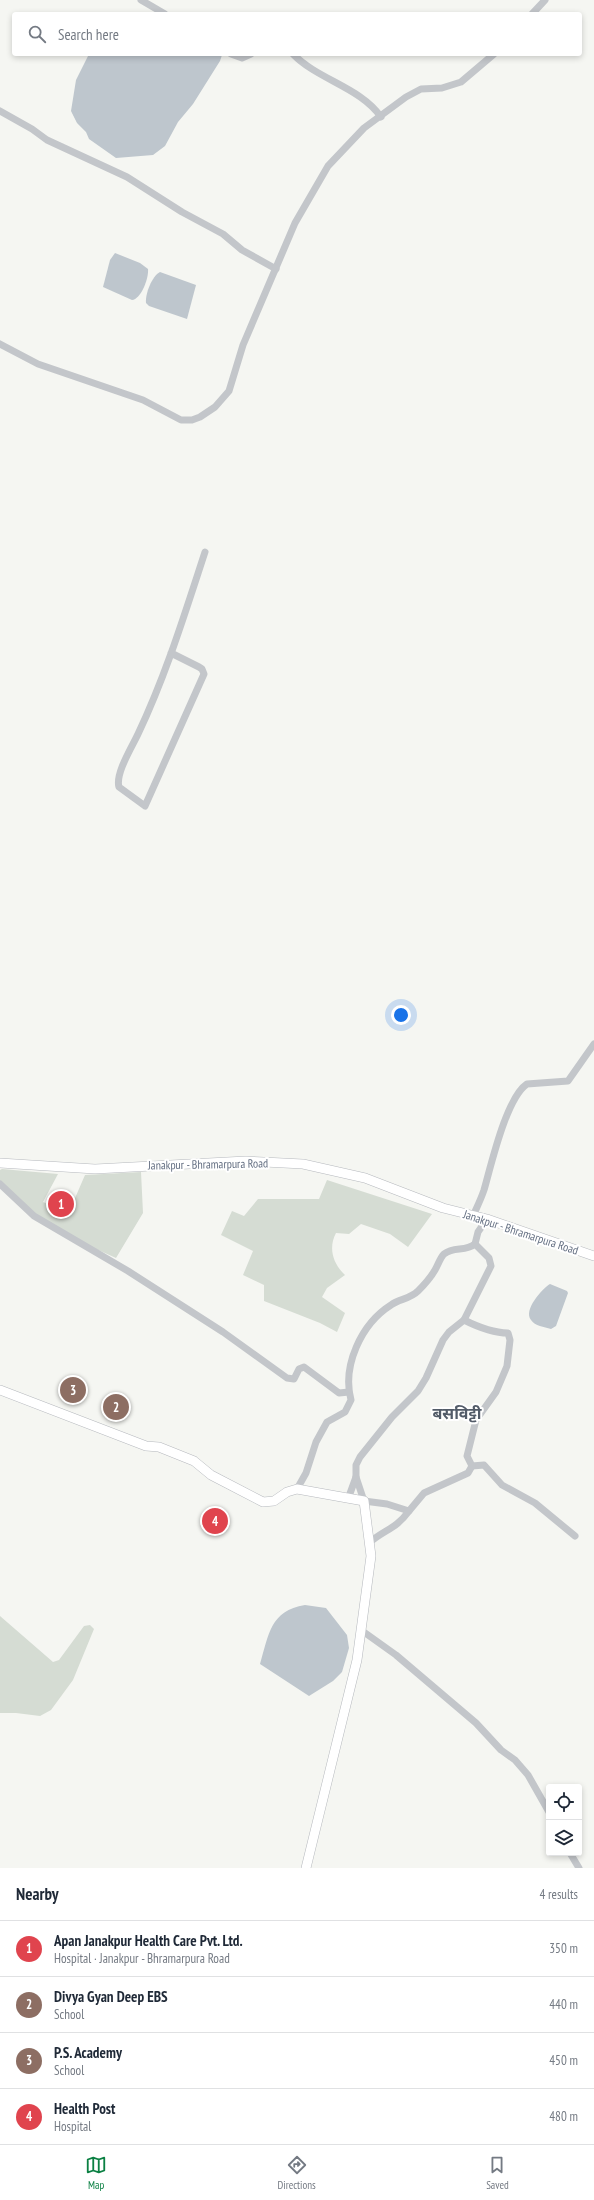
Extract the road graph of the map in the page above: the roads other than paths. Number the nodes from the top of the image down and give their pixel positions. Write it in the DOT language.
graph roads {
  1 [pos="141,0"];
  2 [pos="545,0"];
  3 [pos="162,12"];
  4 [pos="534,12"];
  5 [pos="236,56"];
  6 [pos="246,56"];
  7 [pos="294,56"];
  8 [pos="492,56"];
  9 [pos="0,111"];
  10 [pos="381,117"];
  11 [pos="276,269"];
  12 [pos="0,344"];
  13 [pos="205,552"];
  14 [pos="172,653"];
  15 [pos="594,1044"];
  16 [pos="0,1163"];
  17 [pos="0,1184"];
  18 [pos="473,1216"];
  19 [pos="488,1219"];
  20 [pos="475,1244"];
  21 [pos="594,1256"];
  22 [pos="464,1320"];
  23 [pos="0,1390"];
  24 [pos="349,1392"];
  25 [pos="472,1466"];
  26 [pos="356,1477"];
  27 [pos="298,1489"];
  28 [pos="348,1499"];
  29 [pos="364,1502"];
  30 [pos="408,1511"];
  31 [pos="574,1536"];
  32 [pos="370,1543"];
  33 [pos="361,1630"];
  34 [pos="546,1807"];
  35 [pos="572,1856"];
  36 [pos="306,1868"];
  37 [pos="579,1868"];
  1 -- 3 [label="street"];
  2 -- 4 [label="street"];
  5 -- 6 [label="street"];
  7 -- 10 [label="street"];
  8 -- 10 [label="street"];
  9 -- 11 [label="street"];
  10 -- 11 [label="street"];
  11 -- 12 [label="street"];
  13 -- 14 [label="street"];
  14 -- 14 [label="street"];
  15 -- 18 [label="street"];
  16 -- 18 [label="street, Janakpur - Bhramarpura Road"];
  17 -- 24 [label="street"];
  18 -- 19 [label="street, Janakpur - Bhramarpura Road"];
  19 -- 20 [label="street"];
  19 -- 21 [label="street, Janakpur - Bhramarpura Road"];
  20 -- 22 [label="street"];
  20 -- 24 [label="street"];
  22 -- 25 [label="street"];
  22 -- 26 [label="street"];
  23 -- 27 [label="street"];
  24 -- 27 [label="street"];
  25 -- 30 [label="street"];
  25 -- 31 [label="street"];
  26 -- 28 [label="street"];
  26 -- 29 [label="street"];
  27 -- 28 [label="street"];
  28 -- 29 [label="street"];
  29 -- 30 [label="street"];
  29 -- 32 [label="street"];
  30 -- 32 [label="street"];
  32 -- 33 [label="street"];
  33 -- 34 [label="street"];
  33 -- 36 [label="street"];
  35 -- 37 [label="street"];
}
